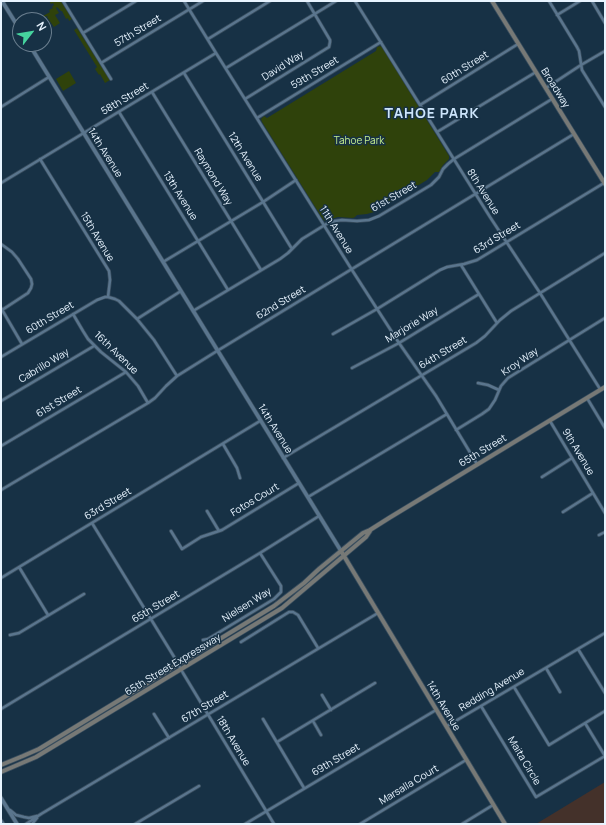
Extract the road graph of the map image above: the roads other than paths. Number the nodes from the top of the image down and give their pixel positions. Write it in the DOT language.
graph roads {
  1 [pos="136,1"];
  2 [pos="184,1"];
  3 [pos="203,1"];
  4 [pos="270,1"];
  5 [pos="307,1"];
  6 [pos="336,1"];
  7 [pos="355,1"];
  8 [pos="492,1"];
  9 [pos="548,1"];
  10 [pos="580,1"];
  11 [pos="592,1"];
  12 [pos="65,2"];
  13 [pos="2,3"];
  14 [pos="189,10"];
  15 [pos="315,14"];
  16 [pos="557,15"];
  17 [pos="12,18"];
  18 [pos="605,23"];
  19 [pos="82,33"];
  20 [pos="208,39"];
  21 [pos="381,42"];
  22 [pos="518,44"];
  23 [pos="605,51"];
  24 [pos="34,52"];
  25 [pos="216,53"];
  26 [pos="101,63"];
  27 [pos="581,65"];
  28 [pos="226,68"];
  29 [pos="536,72"];
  30 [pos="184,73"];
  31 [pos="49,78"];
  32 [pos="111,79"];
  33 [pos="546,88"];
  34 [pos="152,92"];
  35 [pos="244,99"];
  36 [pos="552,99"];
  37 [pos="420,105"];
  38 [pos="1,106"];
  39 [pos="605,107"];
  40 [pos="119,112"];
  41 [pos="257,118"];
  42 [pos="437,132"];
  43 [pos="84,134"];
  44 [pos="574,134"];
  45 [pos="40,160"];
  46 [pos="454,160"];
  47 [pos="296,180"];
  48 [pos="1,183"];
  49 [pos="605,183"];
  50 [pos="476,195"];
  51 [pos="263,202"];
  52 [pos="230,221"];
  53 [pos="324,225"];
  54 [pos="198,240"];
  55 [pos="506,242"];
  56 [pos="1,244"];
  57 [pos="292,249"];
  58 [pos="605,254"];
  59 [pos="163,262"];
  60 [pos="461,265"];
  61 [pos="260,270"];
  62 [pos="352,270"];
  63 [pos="228,290"];
  64 [pos="181,291"];
  65 [pos="540,293"];
  66 [pos="479,294"];
  67 [pos="108,297"];
  68 [pos="2,309"];
  69 [pos="377,309"];
  70 [pos="193,311"];
  71 [pos="73,314"];
  72 [pos="605,318"];
  73 [pos="137,319"];
  74 [pos="497,323"];
  75 [pos="333,334"];
  76 [pos="569,339"];
  77 [pos="399,343"];
  78 [pos="22,344"];
  79 [pos="94,346"];
  80 [pos="217,351"];
  81 [pos="1,357"];
  82 [pos="352,368"];
  83 [pos="126,372"];
  84 [pos="177,376"];
  85 [pos="422,376"];
  86 [pos="478,383"];
  87 [pos="605,387"];
  88 [pos="499,390"];
  89 [pos="600,390"];
  90 [pos="587,398"];
  91 [pos="1,401"];
  92 [pos="148,403"];
  93 [pos="447,414"];
  94 [pos="549,420"];
  95 [pos="260,421"];
  96 [pos="605,428"];
  97 [pos="456,430"];
  98 [pos="223,444"];
  99 [pos="1,446"];
  100 [pos="283,458"];
  101 [pos="572,458"];
  102 [pos="477,464"];
  103 [pos="542,477"];
  104 [pos="240,478"];
  105 [pos="299,483"];
  106 [pos="1,490"];
  107 [pos="593,493"];
  108 [pos="308,497"];
  109 [pos="207,511"];
  110 [pos="563,512"];
  111 [pos="605,513"];
  112 [pos="319,516"];
  113 [pos="92,523"];
  114 [pos="370,530"];
  115 [pos="171,531"];
  116 [pos="219,531"];
  117 [pos="605,532"];
  118 [pos="599,535"];
  119 [pos="341,551"];
  120 [pos="260,553"];
  121 [pos="344,556"];
  122 [pos="19,567"];
  123 [pos="1,578"];
  124 [pos="84,594"];
  125 [pos="378,613"];
  126 [pos="48,616"];
  127 [pos="151,619"];
  128 [pos="605,633"];
  129 [pos="10,635"];
  130 [pos="203,640"];
  131 [pos="241,642"];
  132 [pos="318,648"];
  133 [pos="578,648"];
  134 [pos="178,664"];
  135 [pos="546,668"];
  136 [pos="181,670"];
  137 [pos="375,684"];
  138 [pos="514,687"];
  139 [pos="560,692"];
  140 [pos="605,693"];
  141 [pos="322,695"];
  142 [pos="481,706"];
  143 [pos="1,709"];
  144 [pos="331,710"];
  145 [pos="436,710"];
  146 [pos="605,711"];
  147 [pos="154,714"];
  148 [pos="208,714"];
  149 [pos="263,719"];
  150 [pos="313,721"];
  151 [pos="585,723"];
  152 [pos="446,727"];
  153 [pos="321,735"];
  154 [pos="169,738"];
  155 [pos="277,742"];
  156 [pos="605,756"];
  157 [pos="466,760"];
  158 [pos="1,765"];
  159 [pos="1,772"];
  160 [pos="199,786"];
  161 [pos="304,788"];
  162 [pos="1,798"];
  163 [pos="494,805"];
  164 [pos="8,808"];
  165 [pos="266,811"];
  166 [pos="41,814"];
  167 [pos="1,821"];
  168 [pos="3,824"];
  169 [pos="17,824"];
  170 [pos="26,824"];
  171 [pos="32,824"];
  172 [pos="135,824"];
  173 [pos="245,824"];
  174 [pos="274,824"];
  175 [pos="360,824"];
  176 [pos="462,824"];
  177 [pos="505,824"];
  1 -- 19 [label="street"];
  2 -- 14 [label="street, 11th Avenue"];
  3 -- 14 [label="street, 57th Street"];
  4 -- 20 [label="street"];
  5 -- 15 [label="street"];
  6 -- 15 [label="street"];
  7 -- 21 [label="street, 8th Avenue"];
  8 -- 22 [label="main road, Broadway"];
  9 -- 16 [label="street"];
  10 -- 16 [label="street"];
  11 -- 18 [label="street"];
  12 -- 19 [label="street"];
  13 -- 17 [label="street"];
  14 -- 20 [label="street, 11th Avenue"];
  14 -- 26 [label="street, 57th Street"];
  15 -- 28 [label="street"];
  15 -- 35 [label="street, David Way"];
  16 -- 27 [label="street"];
  19 -- 26 [label="street"];
  20 -- 25 [label="street, 11th Avenue"];
  21 -- 37 [label="street, 8th Avenue"];
  21 -- 41 [label="street, 59th Street"];
  22 -- 29 [label="main road, Broadway"];
  22 -- 37 [label="street, 60th Street"];
  23 -- 27 [label="street"];
  24 -- 31 [label="street, 14th Avenue"];
  25 -- 28 [label="street, 11th Avenue"];
  25 -- 30 [label="street, 58th Street"];
  26 -- 32 [label="street"];
  27 -- 33 [label="street"];
  27 -- 39 [label="street"];
  28 -- 35 [label="street, 11th Avenue"];
  29 -- 33 [label="main road, Broadway"];
  29 -- 42 [label="street"];
  30 -- 34 [label="street, 58th Street"];
  30 -- 51 [label="street, 12th Avenue"];
  31 -- 38 [label="street"];
  31 -- 43 [label="street, 14th Avenue"];
  33 -- 36 [label="main road, Broadway"];
  34 -- 40 [label="street, 58th Street"];
  34 -- 52 [label="street, Raymond Way"];
  35 -- 41 [label="street, 11th Avenue"];
  36 -- 44 [label="main road, Broadway"];
  36 -- 46 [label="street, 61st Street"];
  37 -- 42 [label="street, 8th Avenue"];
  40 -- 43 [label="street, 58th Street"];
  40 -- 54 [label="street, 13th Avenue"];
  41 -- 47 [label="street, 11th Avenue"];
  42 -- 46 [label="street, 8th Avenue"];
  43 -- 45 [label="street, 58th Street"];
  43 -- 59 [label="street, 14th Avenue"];
  44 -- 49 [label="main road, Broadway"];
  44 -- 50 [label="street, 62nd Street"];
  45 -- 48 [label="street, 58th Street"];
  45 -- 67 [label="street, 15th Avenue"];
  46 -- 50 [label="street, 8th Avenue"];
  46 -- 53 [label="street, 61st Street"];
  47 -- 51 [label="street"];
  47 -- 53 [label="street, 11th Avenue"];
  49 -- 55 [label="street, 63rd Street"];
  50 -- 55 [label="street, 8th Avenue"];
  50 -- 62 [label="street, 62nd Street"];
  51 -- 52 [label="street"];
  51 -- 57 [label="street, 12th Avenue"];
  52 -- 54 [label="street"];
  52 -- 61 [label="street, Raymond Way"];
  53 -- 57 [label="street, 61st Street"];
  53 -- 62 [label="street, 11th Avenue"];
  54 -- 59 [label="street"];
  54 -- 63 [label="street, 13th Avenue"];
  55 -- 60 [label="street, 63rd Street"];
  55 -- 65 [label="street, 8th Avenue"];
  56 -- 68 [label="street"];
  57 -- 61 [label="street, 61st Street"];
  58 -- 65 [label="street, 64th Street"];
  59 -- 64 [label="street, 14th Avenue"];
  60 -- 66 [label="street"];
  60 -- 69 [label="street, 63rd Street"];
  61 -- 63 [label="street, 61st Street"];
  62 -- 69 [label="street, 11th Avenue"];
  62 -- 80 [label="street, 62nd Street"];
  63 -- 70 [label="street, 61st Street"];
  64 -- 70 [label="street, 14th Avenue"];
  64 -- 73 [label="street"];
  65 -- 74 [label="street, 64th Street"];
  65 -- 76 [label="street, 8th Avenue"];
  66 -- 74 [label="street"];
  66 -- 77 [label="street, Marjorie Way"];
  67 -- 71 [label="street, 60th Street"];
  67 -- 73 [label="street"];
  68 -- 78 [label="street"];
  69 -- 75 [label="street, 63rd Street"];
  69 -- 77 [label="street, 11th Avenue"];
  70 -- 80 [label="street, 14th Avenue"];
  71 -- 78 [label="street, 60th Street"];
  71 -- 79 [label="street, 16th Avenue"];
  72 -- 76 [label="street, Kroy Way"];
  73 -- 84 [label="street"];
  74 -- 85 [label="street, 64th Street"];
  76 -- 88 [label="street, Kroy Way"];
  76 -- 89 [label="street, 8th Avenue"];
  77 -- 82 [label="street, Marjorie Way"];
  77 -- 85 [label="street, 11th Avenue"];
  78 -- 81 [label="street, 60th Street"];
  79 -- 83 [label="street, 16th Avenue"];
  79 -- 91 [label="street, Cabrillo Way"];
  80 -- 84 [label="street, 62nd Street"];
  80 -- 95 [label="street, 14th Avenue"];
  83 -- 92 [label="street, 16th Avenue"];
  83 -- 99 [label="street, 61st Street"];
  84 -- 92 [label="street, 62nd Street"];
  85 -- 93 [label="street, 11th Avenue"];
  85 -- 100 [label="street, 64th Street"];
  86 -- 88 [label="street"];
  87 -- 89 [label="main road, 65th Street"];
  88 -- 97 [label="street, Kroy Way"];
  89 -- 90 [label="main road, 65th Street"];
  90 -- 94 [label="main road, 65th Street"];
  90 -- 96 [label="street"];
  92 -- 106 [label="street, 62nd Street"];
  93 -- 97 [label="street, 11th Avenue"];
  93 -- 108 [label="street"];
  94 -- 101 [label="street, 9th Avenue"];
  94 -- 102 [label="main road, 65th Street"];
  95 -- 98 [label="street, 63rd Street"];
  95 -- 100 [label="street, 14th Avenue"];
  97 -- 102 [label="street, 11th Avenue"];
  98 -- 104 [label="street"];
  98 -- 113 [label="street, 63rd Street"];
  100 -- 105 [label="street, 14th Avenue"];
  101 -- 103 [label="street"];
  101 -- 107 [label="street, 9th Avenue"];
  102 -- 114 [label="main road, 65th Street"];
  105 -- 108 [label="street, 14th Avenue"];
  105 -- 116 [label="street, Fotos Court"];
  107 -- 110 [label="street"];
  107 -- 111 [label="street, 9th Avenue"];
  108 -- 112 [label="street, 14th Avenue"];
  109 -- 116 [label="street"];
  112 -- 119 [label="street, 14th Avenue"];
  112 -- 120 [label="street, 65th Street"];
  113 -- 122 [label="street, 63rd Street"];
  113 -- 127 [label="street, 18th Avenue"];
  114 -- 119 [label="main road, 65th Street"];
  114 -- 121 [label="main road, 65th Street"];
  115 -- 116 [label="street, Fotos Court"];
  117 -- 118 [label="street"];
  119 -- 121 [label="main road, 14th Avenue"];
  119 -- 134 [label="main road, 65th Street Expressway"];
  120 -- 127 [label="street, 65th Street"];
  120 -- 130 [label="street, Nielsen Way"];
  121 -- 125 [label="main road, 14th Avenue"];
  121 -- 136 [label="main road, 65th Street Expressway"];
  122 -- 123 [label="street, 63rd Street"];
  122 -- 126 [label="street"];
  124 -- 126 [label="street"];
  125 -- 132 [label="street, 67th Street"];
  125 -- 145 [label="main road, 14th Avenue"];
  126 -- 129 [label="street"];
  127 -- 134 [label="street, 18th Avenue"];
  127 -- 143 [label="street, 65th Street"];
  128 -- 133 [label="street, Redding Avenue"];
  131 -- 132 [label="street"];
  132 -- 148 [label="street, 67th Street"];
  133 -- 135 [label="street, Redding Avenue"];
  133 -- 140 [label="street"];
  134 -- 136 [label="street, 18th Avenue"];
  134 -- 158 [label="main road, 65th Street Expressway"];
  135 -- 138 [label="street, Redding Avenue"];
  135 -- 139 [label="street"];
  136 -- 148 [label="street, 18th Avenue"];
  136 -- 159 [label="main road, 65th Street Expressway"];
  137 -- 144 [label="street"];
  138 -- 142 [label="street, Redding Avenue"];
  138 -- 151 [label="street"];
  141 -- 144 [label="street"];
  142 -- 152 [label="street, Redding Avenue"];
  142 -- 156 [label="street, Maita Circle"];
  144 -- 150 [label="street"];
  145 -- 152 [label="main road, 14th Avenue"];
  145 -- 161 [label="street, 69th Street"];
  146 -- 151 [label="street"];
  147 -- 154 [label="street"];
  148 -- 154 [label="street, 67th Street"];
  148 -- 165 [label="street, 18th Avenue"];
  149 -- 155 [label="street"];
  150 -- 153 [label="street"];
  150 -- 155 [label="street"];
  151 -- 156 [label="street"];
  152 -- 157 [label="main road, 14th Avenue"];
  154 -- 166 [label="street, 67th Street"];
  155 -- 161 [label="street"];
  157 -- 163 [label="main road, 14th Avenue"];
  157 -- 175 [label="street, Marsalla Court"];
  160 -- 172 [label="street"];
  161 -- 165 [label="street, 69th Street"];
  162 -- 164 [label="street"];
  163 -- 176 [label="street"];
  163 -- 177 [label="main road, 14th Avenue"];
  164 -- 166 [label="street, 67th Street"];
  164 -- 169 [label="street"];
  165 -- 173 [label="street, 69th Street"];
  165 -- 174 [label="street, 18th Avenue"];
  166 -- 170 [label="street, 67th Street"];
  166 -- 171 [label="street, 67th Street"];
  167 -- 168 [label="street"];
}
